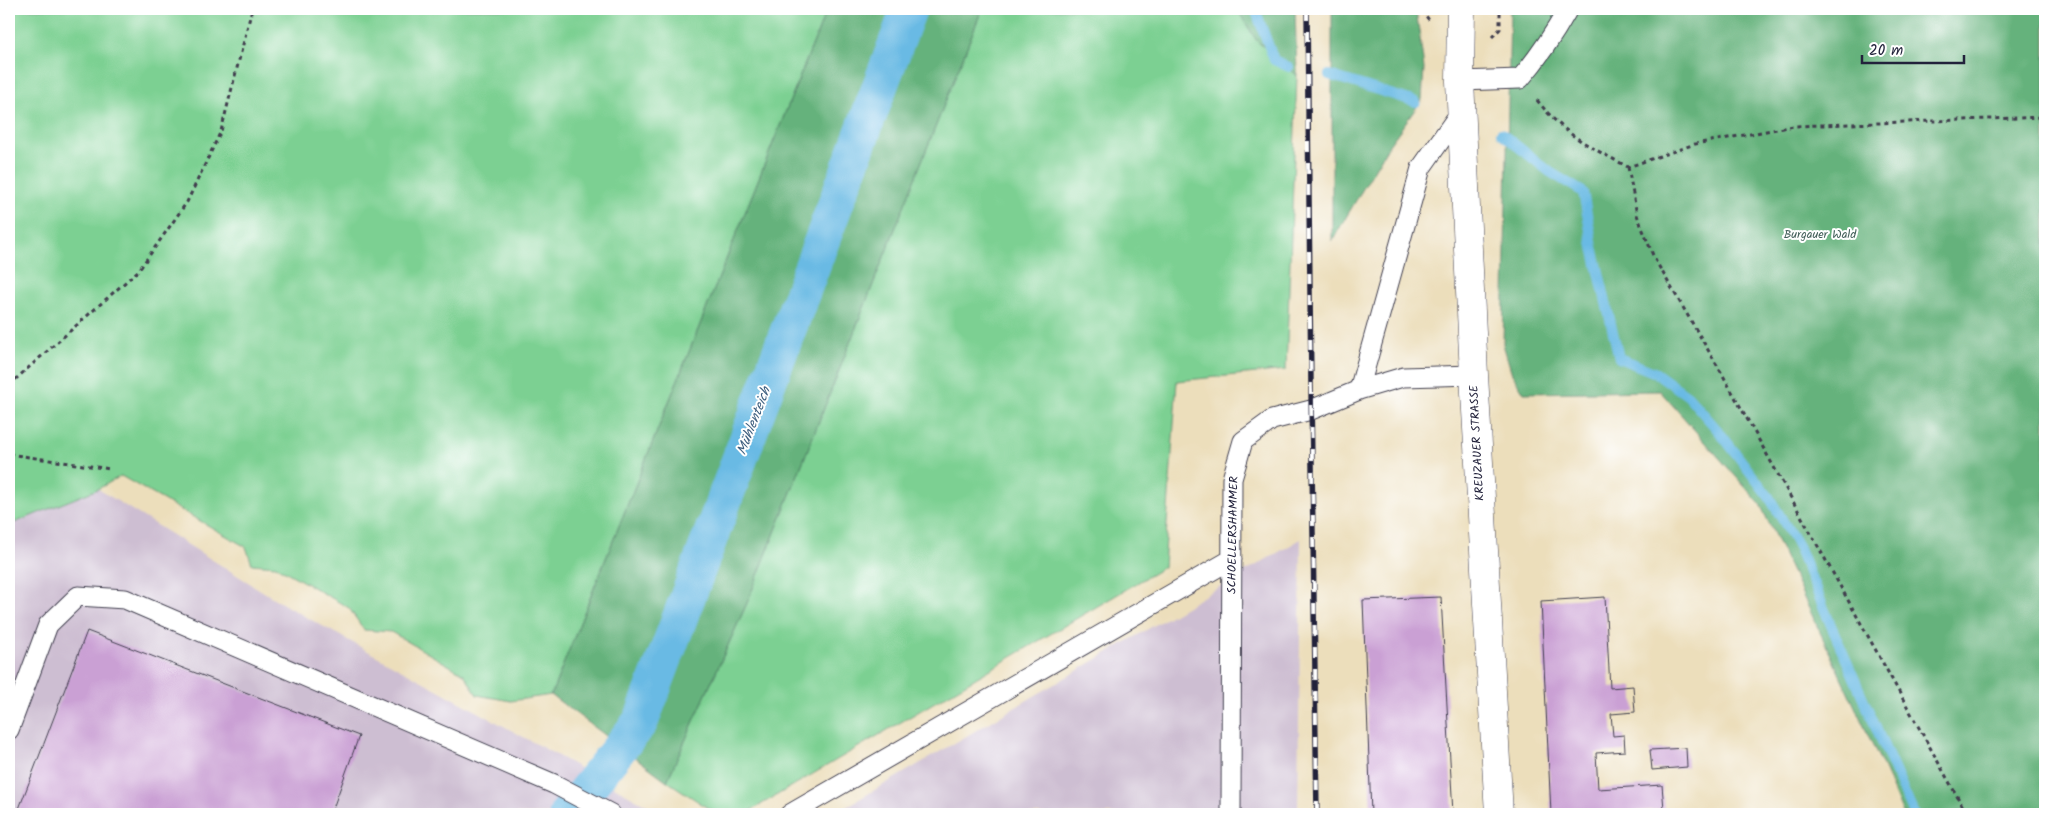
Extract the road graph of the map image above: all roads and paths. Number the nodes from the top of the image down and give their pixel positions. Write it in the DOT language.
graph roads {
  1 [pos="252,9"];
  2 [pos="1461,9"];
  3 [pos="1568,9"];
  4 [pos="1460,76"];
  5 [pos="1520,79"];
  6 [pos="1462,110"];
  7 [pos="2045,117"];
  8 [pos="1628,167"];
  9 [pos="1474,376"];
  10 [pos="9,384"];
  11 [pos="1359,390"];
  12 [pos="9,454"];
  13 [pos="110,470"];
  14 [pos="1232,559"];
  15 [pos="9,730"];
  16 [pos="608,813"];
  17 [pos="790,814"];
  18 [pos="1231,814"];
  19 [pos="1499,814"];
  20 [pos="1968,814"];
  1 -- 10 [label="path"];
  2 -- 4 [label="main road, KREUZAUER STRASSE"];
  3 -- 5 [label="lane"];
  4 -- 5 [label="lane"];
  4 -- 6 [label="main road, KREUZAUER STRASSE"];
  5 -- 8 [label="path"];
  6 -- 9 [label="main road, KREUZAUER STRASSE"];
  6 -- 11 [label="lane"];
  7 -- 8 [label="path"];
  8 -- 20 [label="path"];
  9 -- 11 [label="lane, SCHOELLERSHAMMER"];
  9 -- 19 [label="main road, KREUZAUER STRASSE"];
  11 -- 14 [label="lane, SCHOELLERSHAMMER"];
  12 -- 13 [label="path"];
  14 -- 17 [label="lane"];
  14 -- 18 [label="lane, SCHOELLERSHAMMER"];
  15 -- 16 [label="lane"];
}
